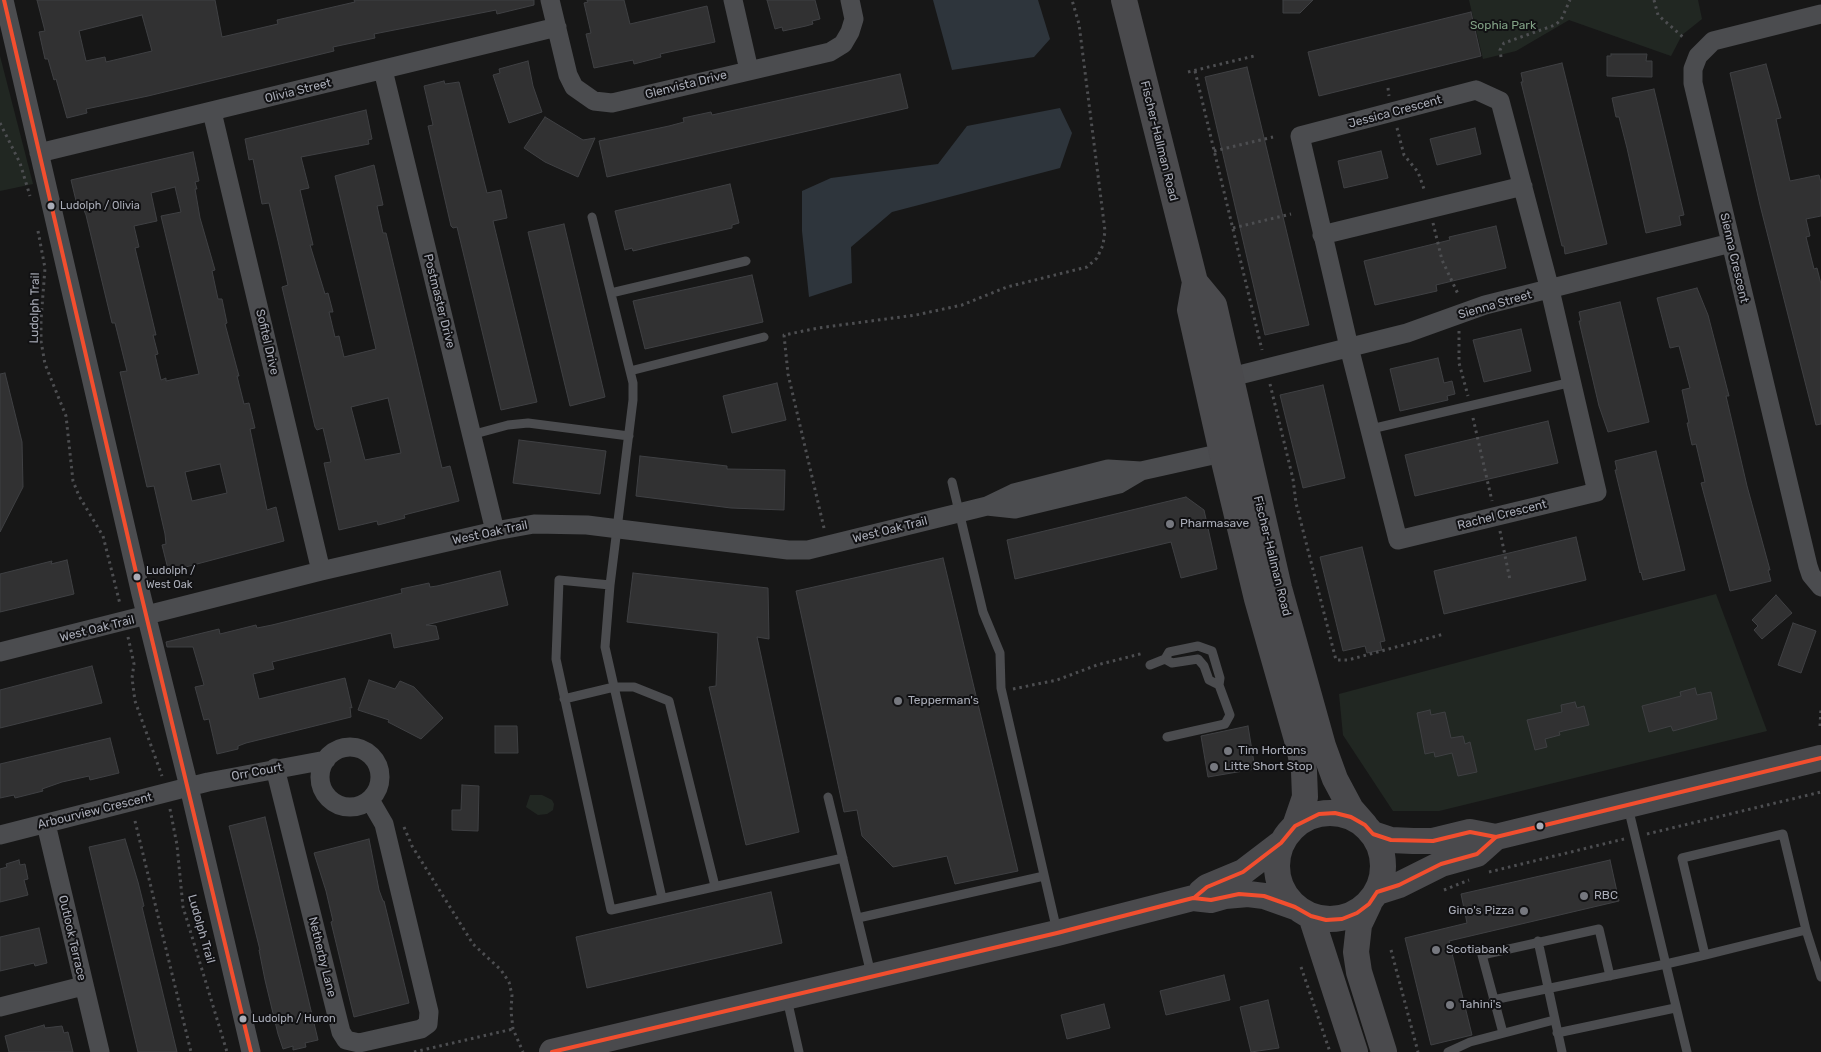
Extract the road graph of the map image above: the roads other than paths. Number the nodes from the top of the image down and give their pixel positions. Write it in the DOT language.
graph roads {
  1 [pos="4,0"];
  2 [pos="550,0"];
  3 [pos="734,0"];
  4 [pos="850,0"];
  5 [pos="1124,0"];
  6 [pos="1821,14"];
  7 [pos="557,27"];
  8 [pos="383,70"];
  9 [pos="749,70"];
  10 [pos="212,112"];
  11 [pos="38,153"];
  12 [pos="1524,186"];
  13 [pos="592,217"];
  14 [pos="1322,235"];
  15 [pos="1731,244"];
  16 [pos="746,261"];
  17 [pos="1195,282"];
  18 [pos="1550,290"];
  19 [pos="611,293"];
  20 [pos="764,337"];
  21 [pos="1349,347"];
  22 [pos="630,370"];
  23 [pos="1231,376"];
  24 [pos="1572,382"];
  25 [pos="1371,429"];
  26 [pos="471,435"];
  27 [pos="629,436"];
  28 [pos="1222,453"];
  29 [pos="952,482"];
  30 [pos="1258,499"];
  31 [pos="960,513"];
  32 [pos="617,529"];
  33 [pos="494,531"];
  34 [pos="321,571"];
  35 [pos="610,585"];
  36 [pos="1821,587"];
  37 [pos="146,616"];
  38 [pos="0,652"];
  39 [pos="1165,659"];
  40 [pos="1150,665"];
  41 [pos="1219,686"];
  42 [pos="614,687"];
  43 [pos="564,699"];
  44 [pos="1167,737"];
  45 [pos="1821,758"];
  46 [pos="326,760"];
  47 [pos="276,768"];
  48 [pos="189,787"];
  49 [pos="828,797"];
  50 [pos="370,800"];
  51 [pos="1628,805"];
  52 [pos="46,824"];
  53 [pos="1369,829"];
  54 [pos="0,835"];
  55 [pos="1288,835"];
  56 [pos="1496,837"];
  57 [pos="843,858"];
  58 [pos="1044,876"];
  59 [pos="715,886"];
  60 [pos="662,898"];
  61 [pos="1193,898"];
  62 [pos="1373,898"];
  63 [pos="1303,911"];
  64 [pos="858,918"];
  65 [pos="1806,930"];
  66 [pos="1057,933"];
  67 [pos="1538,941"];
  68 [pos="1705,955"];
  69 [pos="1666,964"];
  70 [pos="872,976"];
  71 [pos="1610,976"];
  72 [pos="1821,977"];
  73 [pos="83,986"];
  74 [pos="1546,989"];
  75 [pos="786,996"];
  76 [pos="1493,1000"];
  77 [pos="0,1007"];
  78 [pos="1675,1008"];
  79 [pos="1554,1020"];
  80 [pos="1503,1033"];
  81 [pos="1557,1033"];
  82 [pos="100,1052"];
  83 [pos="251,1052"];
  84 [pos="552,1052"];
  85 [pos="799,1052"];
  86 [pos="1355,1052"];
  87 [pos="1384,1052"];
  88 [pos="1448,1052"];
  89 [pos="1562,1052"];
  90 [pos="1687,1052"];
  1 -- 11 [label="street"];
  2 -- 7 [label="street, Glenvista Drive"];
  3 -- 9 [label="street"];
  4 -- 9 [label="street, Glenvista Drive"];
  5 -- 17 [label="main road, Fischer-Hallman Road"];
  6 -- 15 [label="street, Sienna Crescent"];
  7 -- 8 [label="street, Olivia Street"];
  7 -- 9 [label="street, Glenvista Drive"];
  8 -- 10 [label="street, Olivia Street"];
  8 -- 26 [label="street, Postmaster Drive"];
  10 -- 11 [label="street, Olivia Street"];
  10 -- 34 [label="street, Sofitel Drive"];
  11 -- 37 [label="street"];
  12 -- 14 [label="street"];
  12 -- 14 [label="street, Jessica Crescent"];
  12 -- 18 [label="street, Jessica Crescent"];
  13 -- 19 [label="lane"];
  14 -- 21 [label="street, Jessica Crescent"];
  15 -- 18 [label="street, Sienna Street"];
  15 -- 36 [label="street, Sienna Crescent"];
  16 -- 19 [label="lane"];
  17 -- 23 [label="main road, Fischer-Hallman Road"];
  17 -- 28 [label="main road, Fischer-Hallman Road"];
  18 -- 21 [label="street, Sienna Street"];
  18 -- 24 [label="street, Rachel Crescent"];
  19 -- 22 [label="lane"];
  20 -- 22 [label="lane"];
  21 -- 23 [label="street, Sienna Street"];
  21 -- 25 [label="street, Rachel Crescent"];
  22 -- 27 [label="lane"];
  23 -- 30 [label="main road, Fischer-Hallman Road"];
  24 -- 25 [label="lane"];
  24 -- 25 [label="street, Rachel Crescent"];
  26 -- 27 [label="lane"];
  26 -- 33 [label="street, Postmaster Drive"];
  27 -- 32 [label="lane"];
  28 -- 30 [label="main road"];
  28 -- 31 [label="street, West Oak Trail"];
  28 -- 55 [label="main road, Fischer-Hallman Road"];
  29 -- 31 [label="lane"];
  30 -- 53 [label="main road, Fischer-Hallman Road"];
  31 -- 32 [label="street, West Oak Trail"];
  31 -- 58 [label="lane"];
  32 -- 33 [label="street, West Oak Trail"];
  32 -- 35 [label="lane"];
  33 -- 34 [label="street, West Oak Trail"];
  34 -- 37 [label="street, West Oak Trail"];
  35 -- 42 [label="lane"];
  35 -- 43 [label="lane"];
  37 -- 38 [label="street, West Oak Trail"];
  37 -- 48 [label="street"];
  39 -- 40 [label="lane"];
  39 -- 41 [label="lane"];
  39 -- 41 [label="lane"];
  41 -- 44 [label="lane"];
  42 -- 43 [label="lane"];
  42 -- 59 [label="lane"];
  42 -- 60 [label="lane"];
  43 -- 60 [label="lane"];
  45 -- 51 [label="main road"];
  46 -- 47 [label="street, Orr Court"];
  46 -- 50 [label="street"];
  46 -- 50 [label="street, Orr Court"];
  47 -- 48 [label="street, Orr Court"];
  47 -- 50 [label="street, Netherby Lane"];
  48 -- 52 [label="street, Arbourview Crescent"];
  48 -- 83 [label="street"];
  49 -- 57 [label="lane"];
  51 -- 56 [label="main road"];
  51 -- 69 [label="lane"];
  52 -- 54 [label="street, Arbourview Crescent"];
  52 -- 73 [label="street, Outlook Terrace"];
  53 -- 55 [label="main road"];
  53 -- 56 [label="main road"];
  53 -- 62 [label="main road"];
  55 -- 61 [label="main road"];
  55 -- 63 [label="main road"];
  56 -- 62 [label="main road"];
  57 -- 59 [label="lane"];
  57 -- 64 [label="lane"];
  58 -- 64 [label="lane"];
  58 -- 66 [label="lane"];
  59 -- 60 [label="lane"];
  61 -- 63 [label="main road"];
  61 -- 66 [label="main road"];
  62 -- 63 [label="main road"];
  62 -- 87 [label="main road"];
  63 -- 86 [label="main road"];
  64 -- 70 [label="lane"];
  65 -- 68 [label="lane"];
  65 -- 68 [label="lane"];
  65 -- 72 [label="lane"];
  66 -- 70 [label="main road"];
  67 -- 71 [label="lane"];
  67 -- 74 [label="lane"];
  67 -- 76 [label="lane"];
  68 -- 69 [label="lane"];
  69 -- 71 [label="lane"];
  69 -- 78 [label="lane"];
  70 -- 75 [label="main road"];
  71 -- 74 [label="lane"];
  73 -- 77 [label="street"];
  73 -- 82 [label="street, Outlook Terrace"];
  74 -- 76 [label="lane"];
  74 -- 79 [label="lane"];
  75 -- 84 [label="main road"];
  75 -- 85 [label="lane"];
  76 -- 80 [label="lane"];
  78 -- 81 [label="lane"];
  78 -- 90 [label="lane"];
  79 -- 80 [label="lane"];
  79 -- 81 [label="lane"];
  80 -- 88 [label="lane"];
  81 -- 89 [label="lane"];
}
